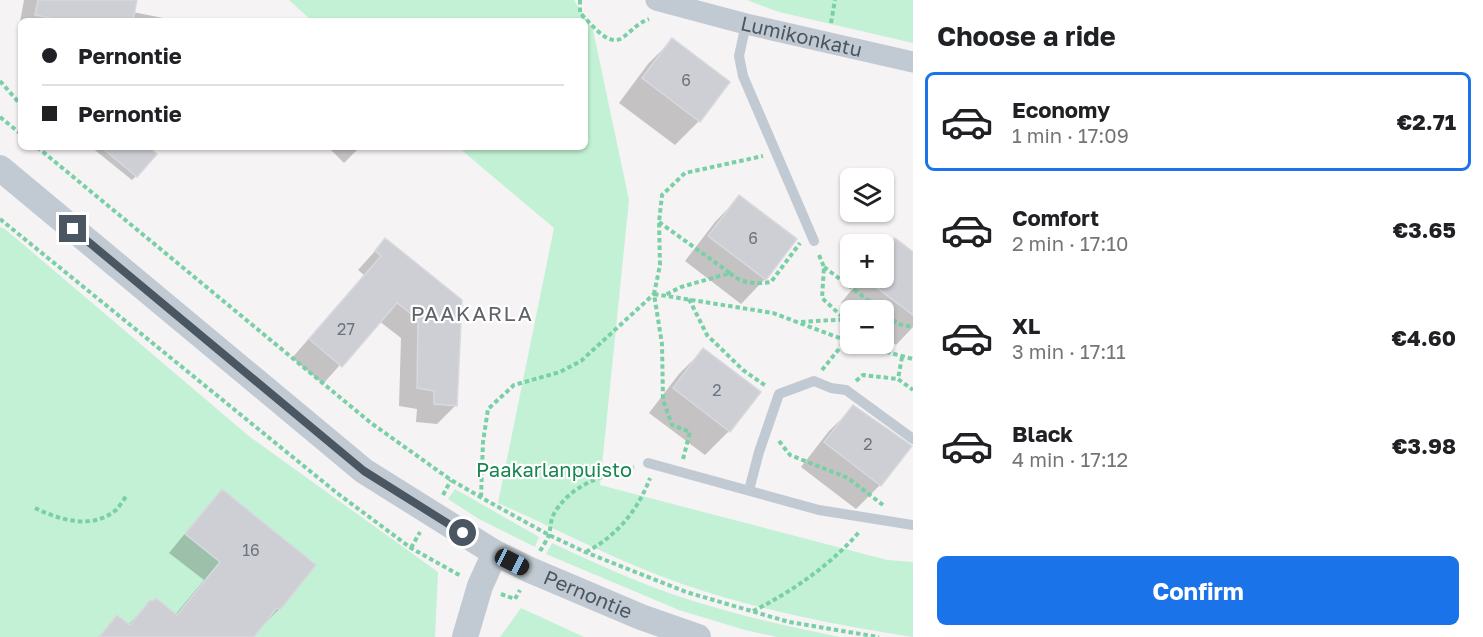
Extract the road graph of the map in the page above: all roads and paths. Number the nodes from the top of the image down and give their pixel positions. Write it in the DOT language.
graph roads {
  1 [pos="580,0"];
  2 [pos="657,9"];
  3 [pos="585,18"];
  4 [pos="588,21"];
  5 [pos="746,24"];
  6 [pos="913,62"];
  7 [pos="0,81"];
  8 [pos="18,102"];
  9 [pos="0,117"];
  10 [pos="18,132"];
  11 [pos="41,150"];
  12 [pos="776,153"];
  13 [pos="0,168"];
  14 [pos="0,219"];
  15 [pos="659,222"];
  16 [pos="809,229"];
  17 [pos="814,241"];
  18 [pos="824,267"];
  19 [pos="730,273"];
  20 [pos="654,294"];
  21 [pos="664,295"];
  22 [pos="689,298"];
  23 [pos="867,300"];
  24 [pos="840,313"];
  25 [pos="840,320"];
  26 [pos="894,321"];
  27 [pos="797,322"];
  28 [pos="913,327"];
  29 [pos="840,338"];
  30 [pos="840,350"];
  31 [pos="893,354"];
  32 [pos="902,357"];
  33 [pos="913,359"];
  34 [pos="898,379"];
  35 [pos="814,381"];
  36 [pos="846,390"];
  37 [pos="913,390"];
  38 [pos="779,394"];
  39 [pos="768,426"];
  40 [pos="913,439"];
  41 [pos="652,464"];
  42 [pos="679,471"];
  43 [pos="749,490"];
  44 [pos="127,495"];
  45 [pos="481,497"];
  46 [pos="35,508"];
  47 [pos="871,518"];
  48 [pos="883,520"];
  49 [pos="913,525"];
  50 [pos="549,535"];
  51 [pos="585,552"];
  52 [pos="495,553"];
  53 [pos="451,570"];
  54 [pos="752,611"];
  55 [pos="465,637"];
  56 [pos="698,637"];
  57 [pos="879,637"];
  1 -- 3 [label="path"];
  2 -- 4 [label="path"];
  2 -- 5 [label="street, Lumikonkatu"];
  5 -- 6 [label="street, Lumikonkatu"];
  5 -- 12 [label="lane"];
  7 -- 8 [label="path"];
  9 -- 10 [label="path"];
  11 -- 45 [label="path"];
  12 -- 15 [label="path"];
  12 -- 16 [label="lane"];
  13 -- 52 [label="street, Pernontie"];
  14 -- 53 [label="path"];
  15 -- 19 [label="path"];
  15 -- 20 [label="path"];
  16 -- 17 [label="lane"];
  16 -- 19 [label="path"];
  17 -- 18 [label="path"];
  18 -- 23 [label="path"];
  18 -- 24 [label="path"];
  19 -- 21 [label="path"];
  20 -- 21 [label="path"];
  20 -- 42 [label="path"];
  20 -- 45 [label="path"];
  21 -- 22 [label="path"];
  22 -- 27 [label="path"];
  22 -- 38 [label="path"];
  25 -- 27 [label="path"];
  26 -- 28 [label="path"];
  27 -- 29 [label="path"];
  30 -- 35 [label="path"];
  31 -- 32 [label="path"];
  32 -- 33 [label="path"];
  32 -- 34 [label="path"];
  34 -- 36 [label="path"];
  34 -- 37 [label="path"];
  35 -- 36 [label="lane"];
  35 -- 38 [label="lane"];
  36 -- 40 [label="lane"];
  38 -- 39 [label="lane"];
  39 -- 43 [label="lane"];
  39 -- 48 [label="path"];
  41 -- 42 [label="lane"];
  41 -- 50 [label="path"];
  41 -- 51 [label="path"];
  42 -- 43 [label="lane"];
  43 -- 47 [label="lane"];
  44 -- 46 [label="path"];
  45 -- 50 [label="path"];
  47 -- 48 [label="lane"];
  47 -- 54 [label="path"];
  48 -- 49 [label="lane"];
  50 -- 51 [label="path"];
  51 -- 54 [label="path"];
  52 -- 55 [label="street"];
  52 -- 56 [label="street, Pernontie"];
  54 -- 57 [label="path"];
}
